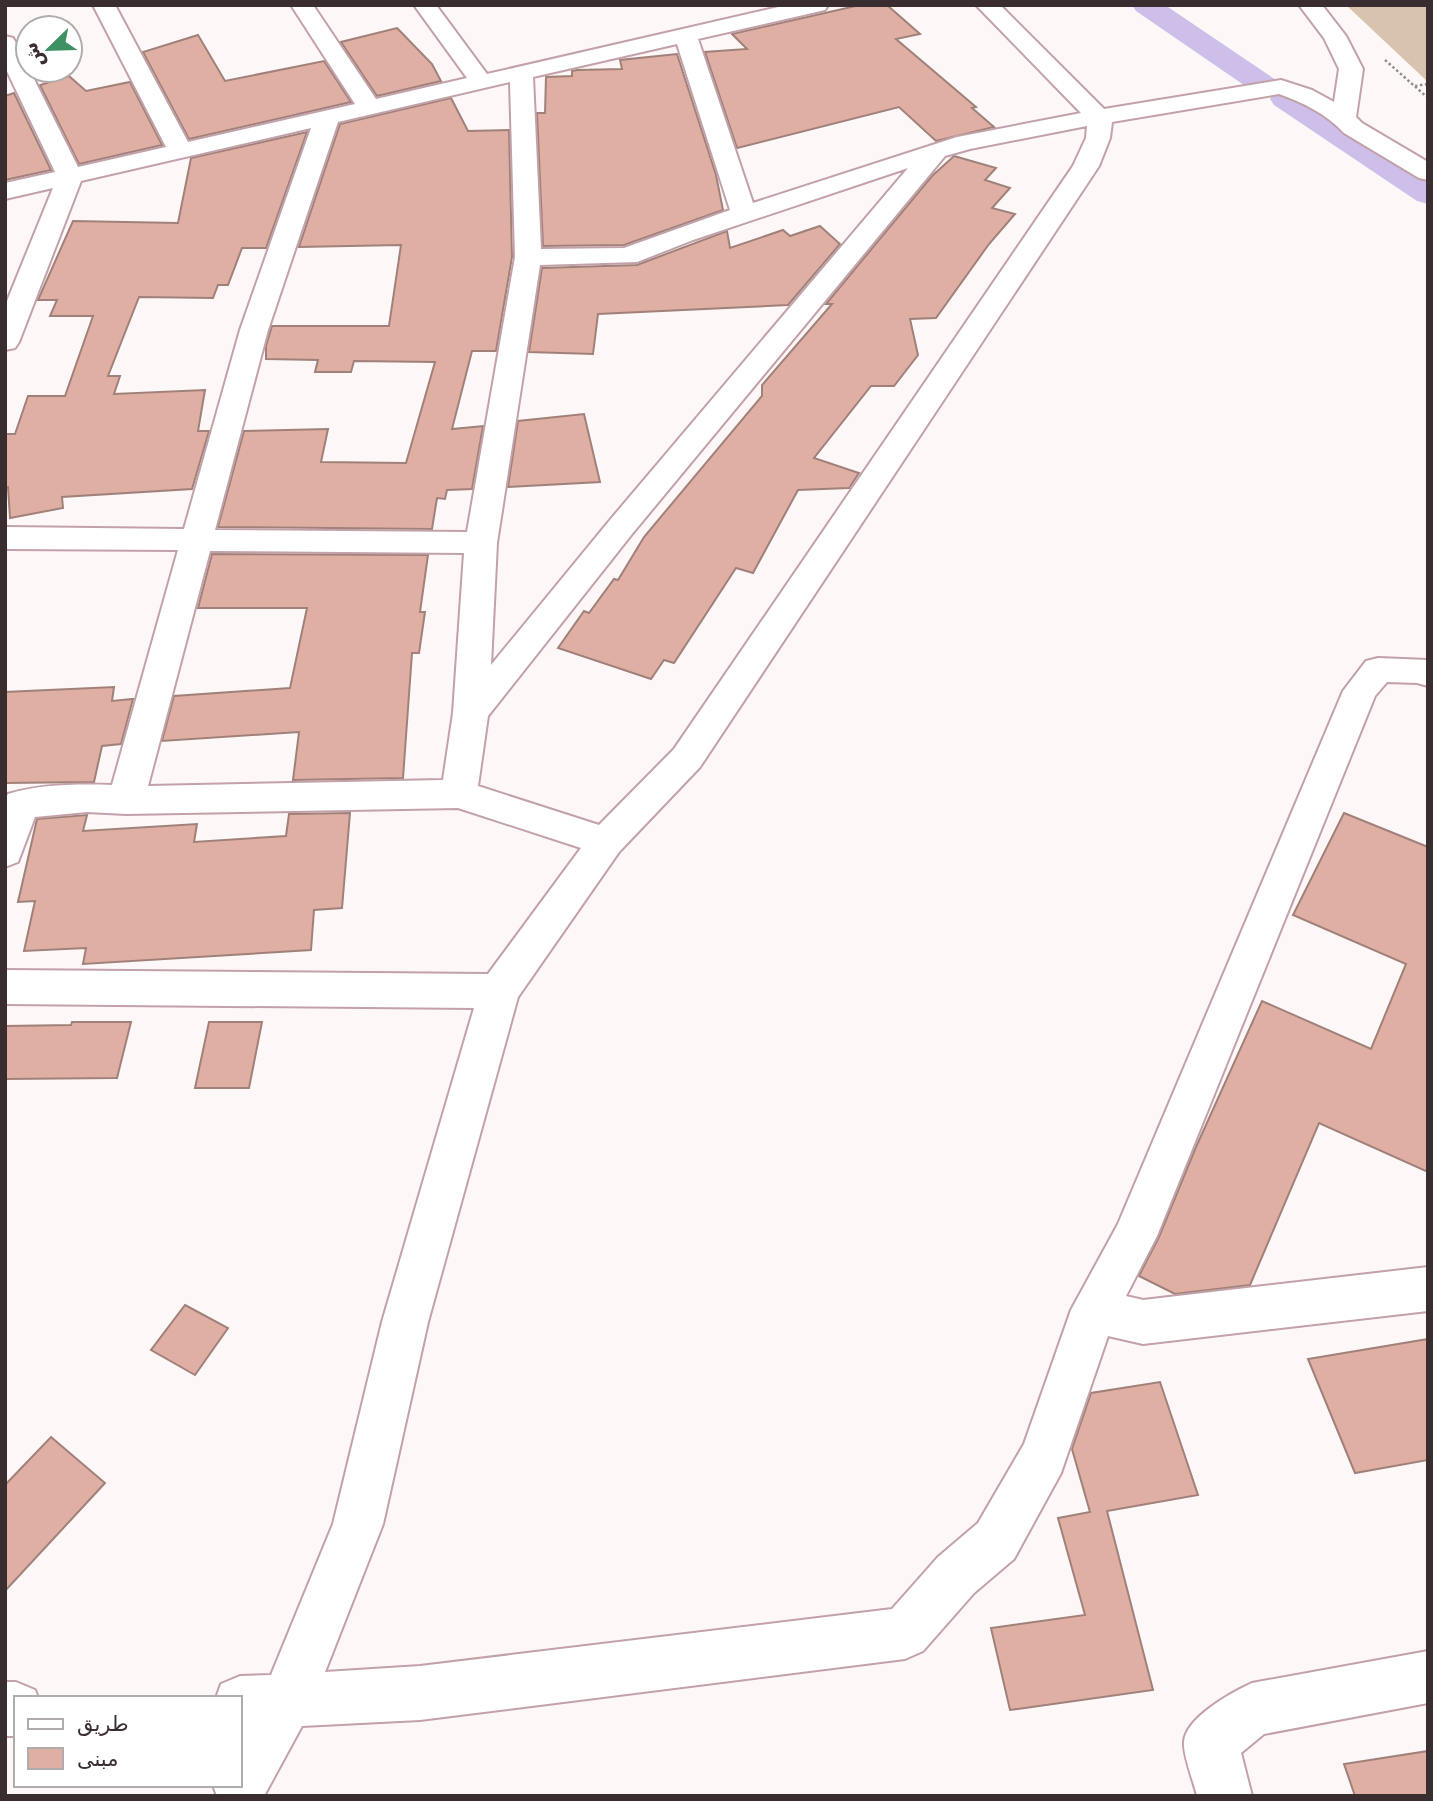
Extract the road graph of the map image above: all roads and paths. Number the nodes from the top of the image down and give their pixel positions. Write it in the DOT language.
graph roads {
  1 [pos="104,5"];
  2 [pos="302,5"];
  3 [pos="425,5"];
  4 [pos="817,5"];
  5 [pos="987,5"];
  6 [pos="1310,5"];
  7 [pos="685,34"];
  8 [pos="5,43"];
  9 [pos="521,73"];
  10 [pos="482,83"];
  11 [pos="1428,84"];
  12 [pos="1414,86"];
  13 [pos="369,106"];
  14 [pos="328,115"];
  15 [pos="1100,118"];
  16 [pos="1344,118"];
  17 [pos="181,151"];
  18 [pos="936,151"];
  19 [pos="1428,173"];
  20 [pos="70,176"];
  21 [pos="5,191"];
  22 [pos="744,214"];
  23 [pos="528,257"];
  24 [pos="5,342"];
  25 [pos="5,538"];
  26 [pos="196,539"];
  27 [pos="481,543"];
  28 [pos="1428,674"];
  29 [pos="471,713"];
  30 [pos="459,794"];
  31 [pos="126,800"];
  32 [pos="606,842"];
  33 [pos="5,852"];
  34 [pos="5,987"];
  35 [pos="499,991"];
  36 [pos="1428,1289"];
  37 [pos="1094,1310"];
  38 [pos="1428,1676"];
  39 [pos="263,1702"];
  40 [pos="242,1778"];
  41 [pos="1226,1796"];
  1 -- 17 [label="street"];
  2 -- 13 [label="street"];
  3 -- 10 [label="street"];
  4 -- 7 [label="street"];
  5 -- 15 [label="street"];
  6 -- 16 [label="street"];
  7 -- 9 [label="street"];
  7 -- 22 [label="street"];
  8 -- 20 [label="street"];
  9 -- 10 [label="street"];
  9 -- 23 [label="street"];
  10 -- 13 [label="street"];
  11 -- 12 [label="path"];
  13 -- 14 [label="street"];
  14 -- 17 [label="street"];
  14 -- 26 [label="street"];
  15 -- 16 [label="street"];
  15 -- 18 [label="street"];
  15 -- 32 [label="street"];
  16 -- 19 [label="street"];
  17 -- 20 [label="street"];
  18 -- 22 [label="street"];
  18 -- 29 [label="street"];
  20 -- 21 [label="street"];
  20 -- 24 [label="street"];
  22 -- 23 [label="street"];
  23 -- 27 [label="street"];
  25 -- 26 [label="street"];
  26 -- 27 [label="street"];
  26 -- 31 [label="street"];
  27 -- 29 [label="street"];
  28 -- 37 [label="street"];
  29 -- 30 [label="street"];
  30 -- 31 [label="street"];
  30 -- 32 [label="street"];
  31 -- 33 [label="street"];
  32 -- 35 [label="street"];
  34 -- 35 [label="street"];
  35 -- 39 [label="street"];
  36 -- 37 [label="street"];
  37 -- 39 [label="street"];
  38 -- 41 [label="street"];
  39 -- 40 [label="street"];
}
